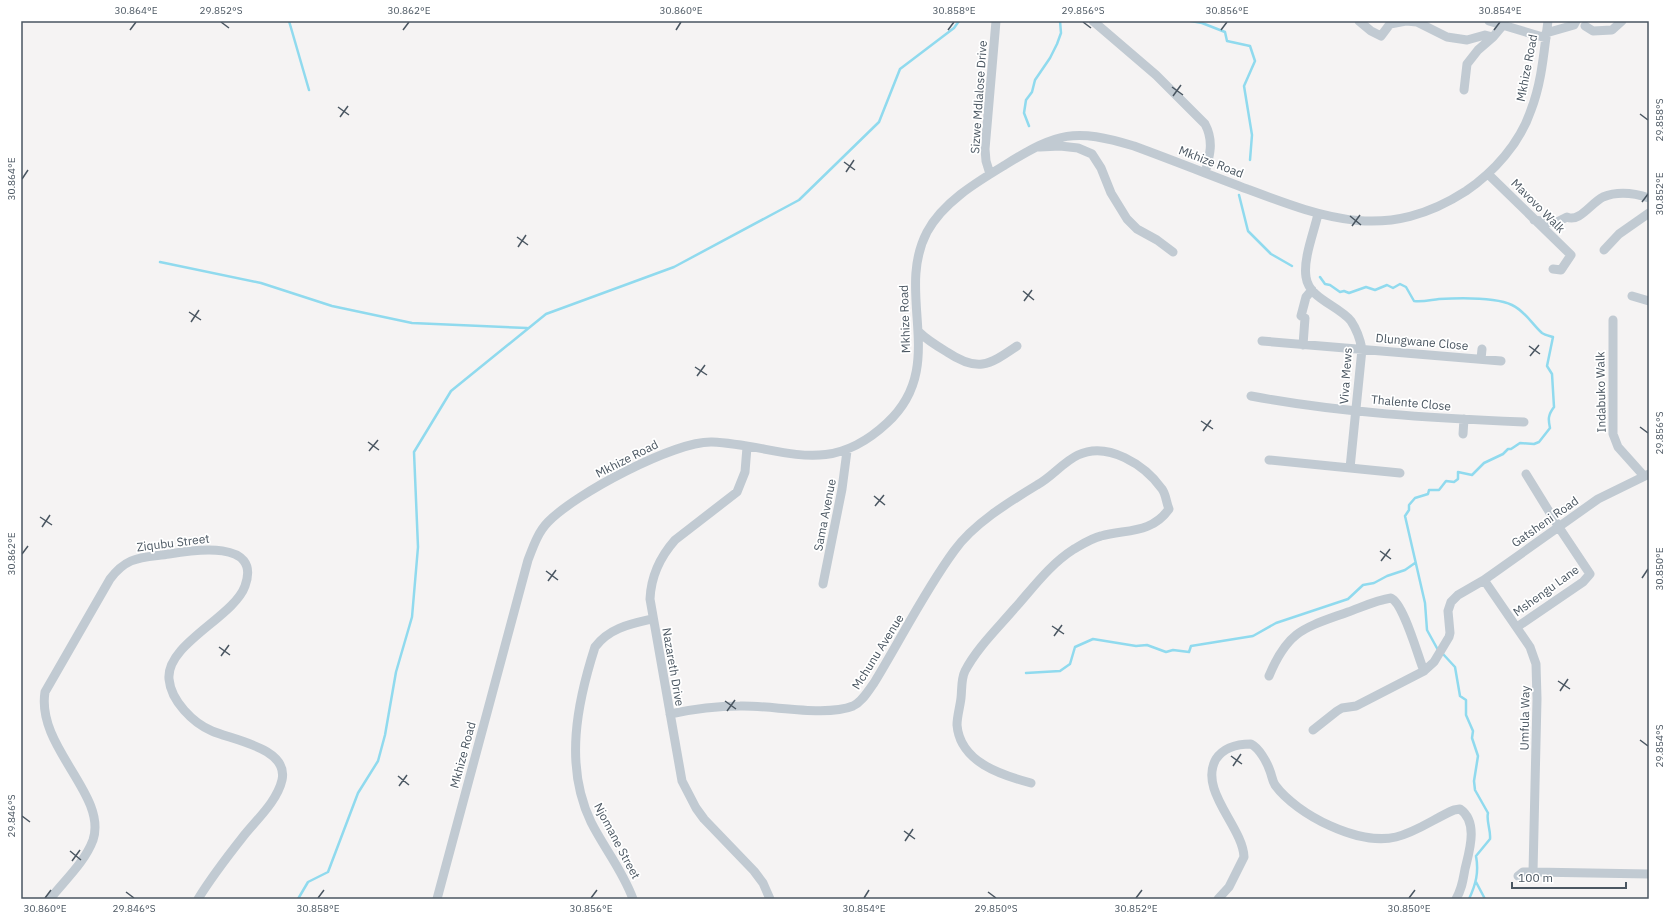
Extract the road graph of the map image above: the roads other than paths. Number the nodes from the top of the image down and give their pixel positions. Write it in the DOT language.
graph roads {
  1 [pos="996,21"];
  2 [pos="1093,21"];
  3 [pos="1359,21"];
  4 [pos="1489,21"];
  5 [pos="1548,21"];
  6 [pos="1594,21"];
  7 [pos="1622,21"];
  8 [pos="1575,23"];
  9 [pos="1503,25"];
  10 [pos="1585,26"];
  11 [pos="1546,36"];
  12 [pos="1493,37"];
  13 [pos="1464,90"];
  14 [pos="1034,148"];
  15 [pos="1205,173"];
  16 [pos="990,174"];
  17 [pos="1488,174"];
  18 [pos="1649,198"];
  19 [pos="1649,213"];
  20 [pos="1318,214"];
  21 [pos="1534,220"];
  22 [pos="1604,250"];
  23 [pos="1172,252"];
  24 [pos="1553,269"];
  25 [pos="1312,290"];
  26 [pos="1632,296"];
  27 [pos="1649,302"];
  28 [pos="1613,320"];
  29 [pos="919,332"];
  30 [pos="1262,341"];
  31 [pos="1303,345"];
  32 [pos="1017,346"];
  33 [pos="1362,349"];
  34 [pos="1482,349"];
  35 [pos="1481,359"];
  36 [pos="1501,361"];
  37 [pos="1251,396"];
  38 [pos="1356,410"];
  39 [pos="1464,419"];
  40 [pos="1524,422"];
  41 [pos="1463,434"];
  42 [pos="747,447"];
  43 [pos="847,450"];
  44 [pos="1269,460"];
  45 [pos="1350,468"];
  46 [pos="1400,473"];
  47 [pos="1526,474"];
  48 [pos="1646,475"];
  49 [pos="1558,526"];
  50 [pos="1484,580"];
  51 [pos="824,584"];
  52 [pos="652,618"];
  53 [pos="1517,627"];
  54 [pos="1424,672"];
  55 [pos="1269,676"];
  56 [pos="670,714"];
  57 [pos="1313,730"];
  58 [pos="1031,782"];
  59 [pos="1533,872"];
  60 [pos="1649,874"];
  61 [pos="1518,876"];
  62 [pos="50,899"];
  63 [pos="198,899"];
  64 [pos="437,899"];
  65 [pos="633,899"];
  66 [pos="770,899"];
  67 [pos="1218,899"];
  68 [pos="1456,899"];
  1 -- 16 [label="street, Sizwe Mdlalose Drive"];
  2 -- 15 [label="street"];
  3 -- 12 [label="street"];
  4 -- 9 [label="street"];
  5 -- 11 [label="street, Mkhize Road"];
  6 -- 10 [label="street"];
  7 -- 10 [label="street"];
  8 -- 10 [label="street"];
  8 -- 11 [label="street"];
  9 -- 11 [label="street"];
  9 -- 12 [label="street"];
  11 -- 17 [label="street, Mkhize Road"];
  12 -- 13 [label="street"];
  14 -- 15 [label="street, Mkhize Road"];
  14 -- 16 [label="street, Mkhize Road"];
  14 -- 23 [label="street"];
  15 -- 20 [label="street, Mkhize Road"];
  16 -- 29 [label="street, Mkhize Road"];
  17 -- 20 [label="street, Mkhize Road"];
  17 -- 21 [label="street, Mavovo Walk"];
  18 -- 21 [label="street"];
  19 -- 22 [label="street"];
  20 -- 25 [label="street"];
  21 -- 24 [label="street, Mavovo Walk"];
  25 -- 31 [label="street"];
  25 -- 33 [label="street, Viva Mews"];
  26 -- 27 [label="street"];
  28 -- 48 [label="street, Indabuko Walk"];
  29 -- 32 [label="street"];
  29 -- 43 [label="street, Mkhize Road"];
  30 -- 31 [label="street, Dlungwane Close"];
  31 -- 33 [label="street, Dlungwane Close"];
  33 -- 35 [label="street, Dlungwane Close"];
  33 -- 38 [label="street, Viva Mews"];
  34 -- 35 [label="street, Dlungwane Close"];
  35 -- 36 [label="street, Dlungwane Close"];
  37 -- 38 [label="street, Thalente Close"];
  38 -- 39 [label="street, Thalente Close"];
  38 -- 45 [label="street, Viva Mews"];
  39 -- 40 [label="street, Thalente Close"];
  39 -- 41 [label="street, Thalente Close"];
  42 -- 43 [label="street, Mkhize Road"];
  42 -- 52 [label="street, Nazareth Drive"];
  42 -- 64 [label="street, Mkhize Road"];
  43 -- 51 [label="street, Sama Avenue"];
  44 -- 45 [label="street"];
  45 -- 46 [label="street"];
  47 -- 49 [label="street"];
  48 -- 49 [label="street, Gatsheni Road"];
  49 -- 50 [label="street, Gatsheni Road"];
  49 -- 53 [label="street, Mshengu Lane"];
  50 -- 53 [label="street, Umfula Way"];
  50 -- 54 [label="street, Gatsheni Road"];
  52 -- 56 [label="street, Nazareth Drive"];
  52 -- 65 [label="street, Njomane Street"];
  53 -- 59 [label="street, Umfula Way"];
  54 -- 55 [label="street"];
  54 -- 57 [label="street"];
  56 -- 58 [label="street, Mchunu Avenue"];
  56 -- 66 [label="street, Nazareth Drive"];
  59 -- 60 [label="street"];
  59 -- 61 [label="street"];
  62 -- 63 [label="street, Ziqubu Street"];
  67 -- 68 [label="street"];
}
